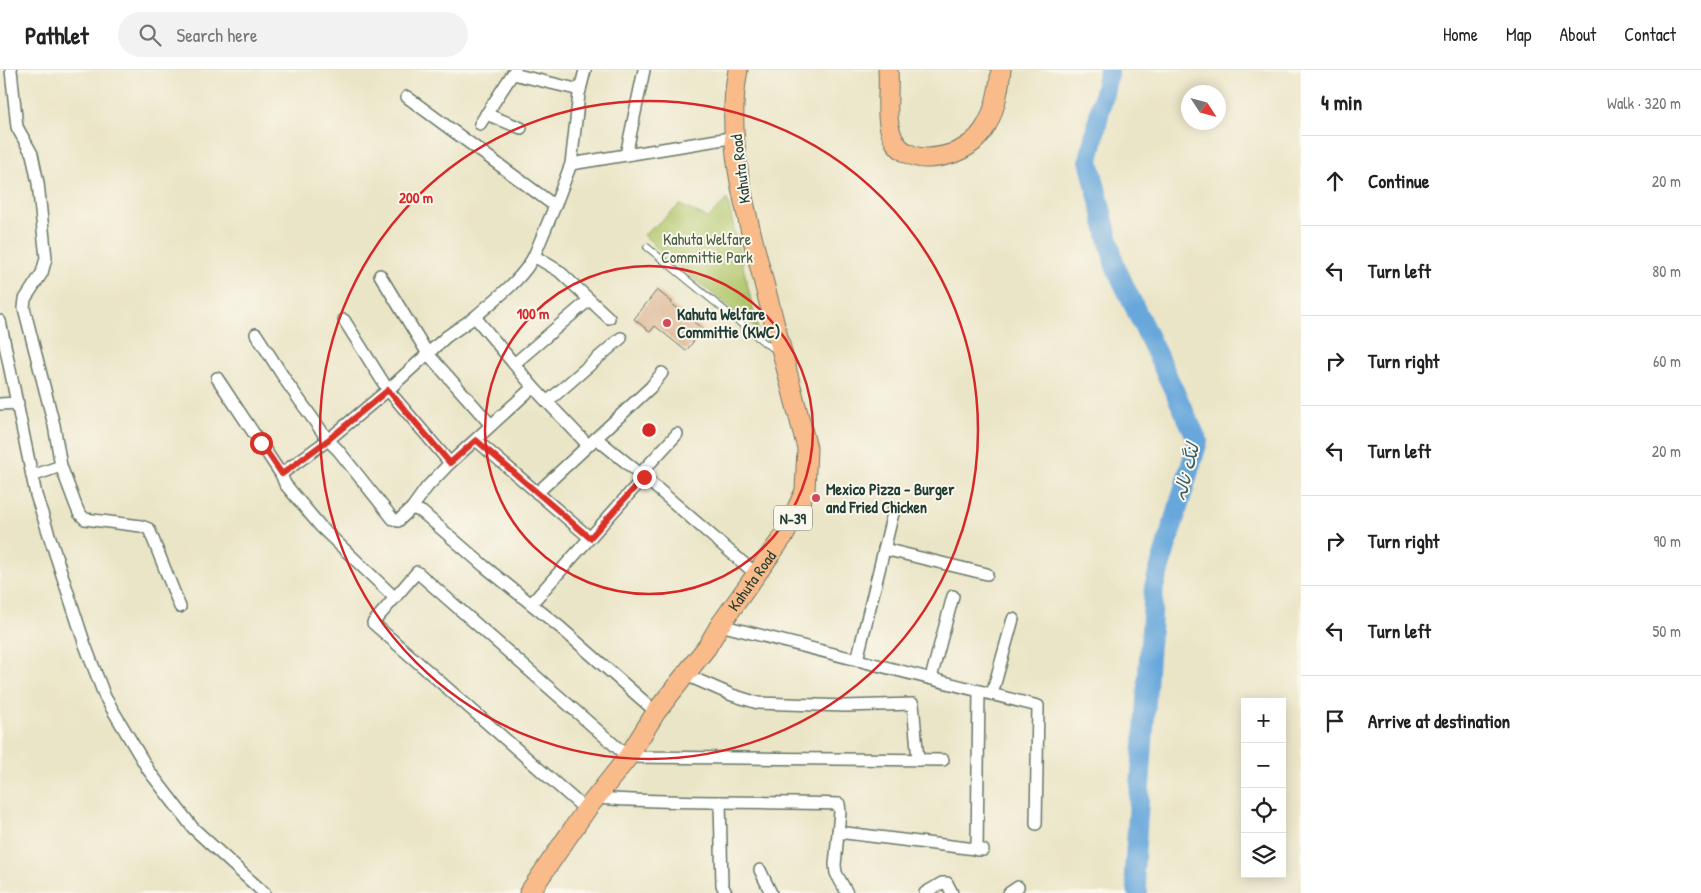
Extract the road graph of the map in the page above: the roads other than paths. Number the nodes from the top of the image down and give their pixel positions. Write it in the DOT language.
graph roads {
  1 [pos="12,70"];
  2 [pos="585,70"];
  3 [pos="644,70"];
  4 [pos="738,70"];
  5 [pos="888,70"];
  6 [pos="1000,70"];
  7 [pos="514,72"];
  8 [pos="580,90"];
  9 [pos="407,97"];
  10 [pos="521,128"];
  11 [pos="736,137"];
  12 [pos="626,155"];
  13 [pos="571,164"];
  14 [pos="555,206"];
  15 [pos="647,247"];
  16 [pos="534,256"];
  17 [pos="380,275"];
  18 [pos="589,300"];
  19 [pos="475,317"];
  20 [pos="609,318"];
  21 [pos="344,320"];
  22 [pos="0,321"];
  23 [pos="256,334"];
  24 [pos="621,338"];
  25 [pos="780,347"];
  26 [pos="428,354"];
  27 [pos="514,364"];
  28 [pos="662,373"];
  29 [pos="218,378"];
  30 [pos="533,387"];
  31 [pos="388,390"];
  32 [pos="547,402"];
  33 [pos="18,403"];
  34 [pos="0,404"];
  35 [pos="491,425"];
  36 [pos="677,434"];
  37 [pos="328,440"];
  38 [pos="476,440"];
  39 [pos="592,442"];
  40 [pos="450,463"];
  41 [pos="61,466"];
  42 [pos="282,474"];
  43 [pos="642,475"];
  44 [pos="32,476"];
  45 [pos="537,493"];
  46 [pos="412,508"];
  47 [pos="894,509"];
  48 [pos="590,538"];
  49 [pos="884,549"];
  50 [pos="756,574"];
  51 [pos="987,574"];
  52 [pos="953,596"];
  53 [pos="395,598"];
  54 [pos="531,604"];
  55 [pos="180,607"];
  56 [pos="1013,619"];
  57 [pos="720,625"];
  58 [pos="857,660"];
  59 [pos="686,674"];
  60 [pos="931,678"];
  61 [pos="980,691"];
  62 [pos="992,694"];
  63 [pos="656,712"];
  64 [pos="628,757"];
  65 [pos="918,760"];
  66 [pos="944,760"];
  67 [pos="720,802"];
  68 [pos="591,804"];
  69 [pos="1036,824"];
  70 [pos="838,832"];
  71 [pos="760,870"];
  72 [pos="264,893"];
  73 [pos="529,893"];
  74 [pos="726,893"];
  75 [pos="771,893"];
  76 [pos="847,893"];
  77 [pos="925,893"];
  78 [pos="952,893"];
  1 -- 41 [label="street"];
  2 -- 8 [label="street"];
  3 -- 12 [label="street"];
  4 -- 11 [label="highway, Kahuta Road / N-39"];
  5 -- 6 [label="highway"];
  7 -- 8 [label="street"];
  7 -- 10 [label="street"];
  8 -- 13 [label="street"];
  9 -- 14 [label="street"];
  11 -- 12 [label="street"];
  11 -- 25 [label="highway, Kahuta Road / N-39"];
  12 -- 13 [label="street"];
  13 -- 14 [label="street"];
  14 -- 16 [label="street"];
  15 -- 25 [label="lane"];
  16 -- 18 [label="street"];
  16 -- 19 [label="street"];
  17 -- 26 [label="street"];
  18 -- 20 [label="street"];
  18 -- 27 [label="street"];
  19 -- 26 [label="street"];
  19 -- 27 [label="street"];
  21 -- 31 [label="street"];
  22 -- 33 [label="street"];
  23 -- 37 [label="street"];
  24 -- 32 [label="street"];
  25 -- 50 [label="highway, Kahuta Road / N-39"];
  26 -- 31 [label="street"];
  26 -- 35 [label="street"];
  27 -- 30 [label="street"];
  28 -- 39 [label="street"];
  29 -- 42 [label="street"];
  30 -- 32 [label="street"];
  30 -- 35 [label="street"];
  31 -- 37 [label="street"];
  31 -- 40 [label="street"];
  32 -- 39 [label="street"];
  33 -- 34 [label="street"];
  33 -- 44 [label="street"];
  35 -- 38 [label="street"];
  36 -- 43 [label="street"];
  37 -- 42 [label="street"];
  37 -- 46 [label="street"];
  38 -- 40 [label="street"];
  38 -- 45 [label="street"];
  39 -- 43 [label="street"];
  39 -- 45 [label="street"];
  40 -- 46 [label="street"];
  41 -- 44 [label="street"];
  41 -- 55 [label="street"];
  42 -- 53 [label="street"];
  43 -- 48 [label="street"];
  43 -- 50 [label="street"];
  44 -- 72 [label="street"];
  45 -- 48 [label="street"];
  46 -- 54 [label="street"];
  47 -- 49 [label="street"];
  48 -- 54 [label="street"];
  49 -- 51 [label="street"];
  49 -- 58 [label="street"];
  50 -- 57 [label="highway, Kahuta Road / N-39"];
  52 -- 60 [label="street"];
  53 -- 64 [label="street"];
  53 -- 68 [label="street"];
  54 -- 63 [label="street"];
  56 -- 62 [label="street"];
  57 -- 58 [label="street"];
  57 -- 59 [label="highway, Kahuta Road / N-39"];
  58 -- 60 [label="street"];
  59 -- 63 [label="highway, Kahuta Road / N-39"];
  59 -- 65 [label="street"];
  60 -- 61 [label="street"];
  61 -- 62 [label="street"];
  61 -- 70 [label="street"];
  62 -- 69 [label="street"];
  63 -- 64 [label="highway, Kahuta Road / N-39"];
  64 -- 65 [label="street"];
  64 -- 68 [label="highway, Kahuta Road / N-39"];
  65 -- 66 [label="street"];
  67 -- 68 [label="street"];
  67 -- 70 [label="street"];
  67 -- 74 [label="street"];
  68 -- 73 [label="highway, Kahuta Road / N-39"];
  70 -- 76 [label="street"];
  71 -- 75 [label="street"];
  77 -- 78 [label="street"];
}
